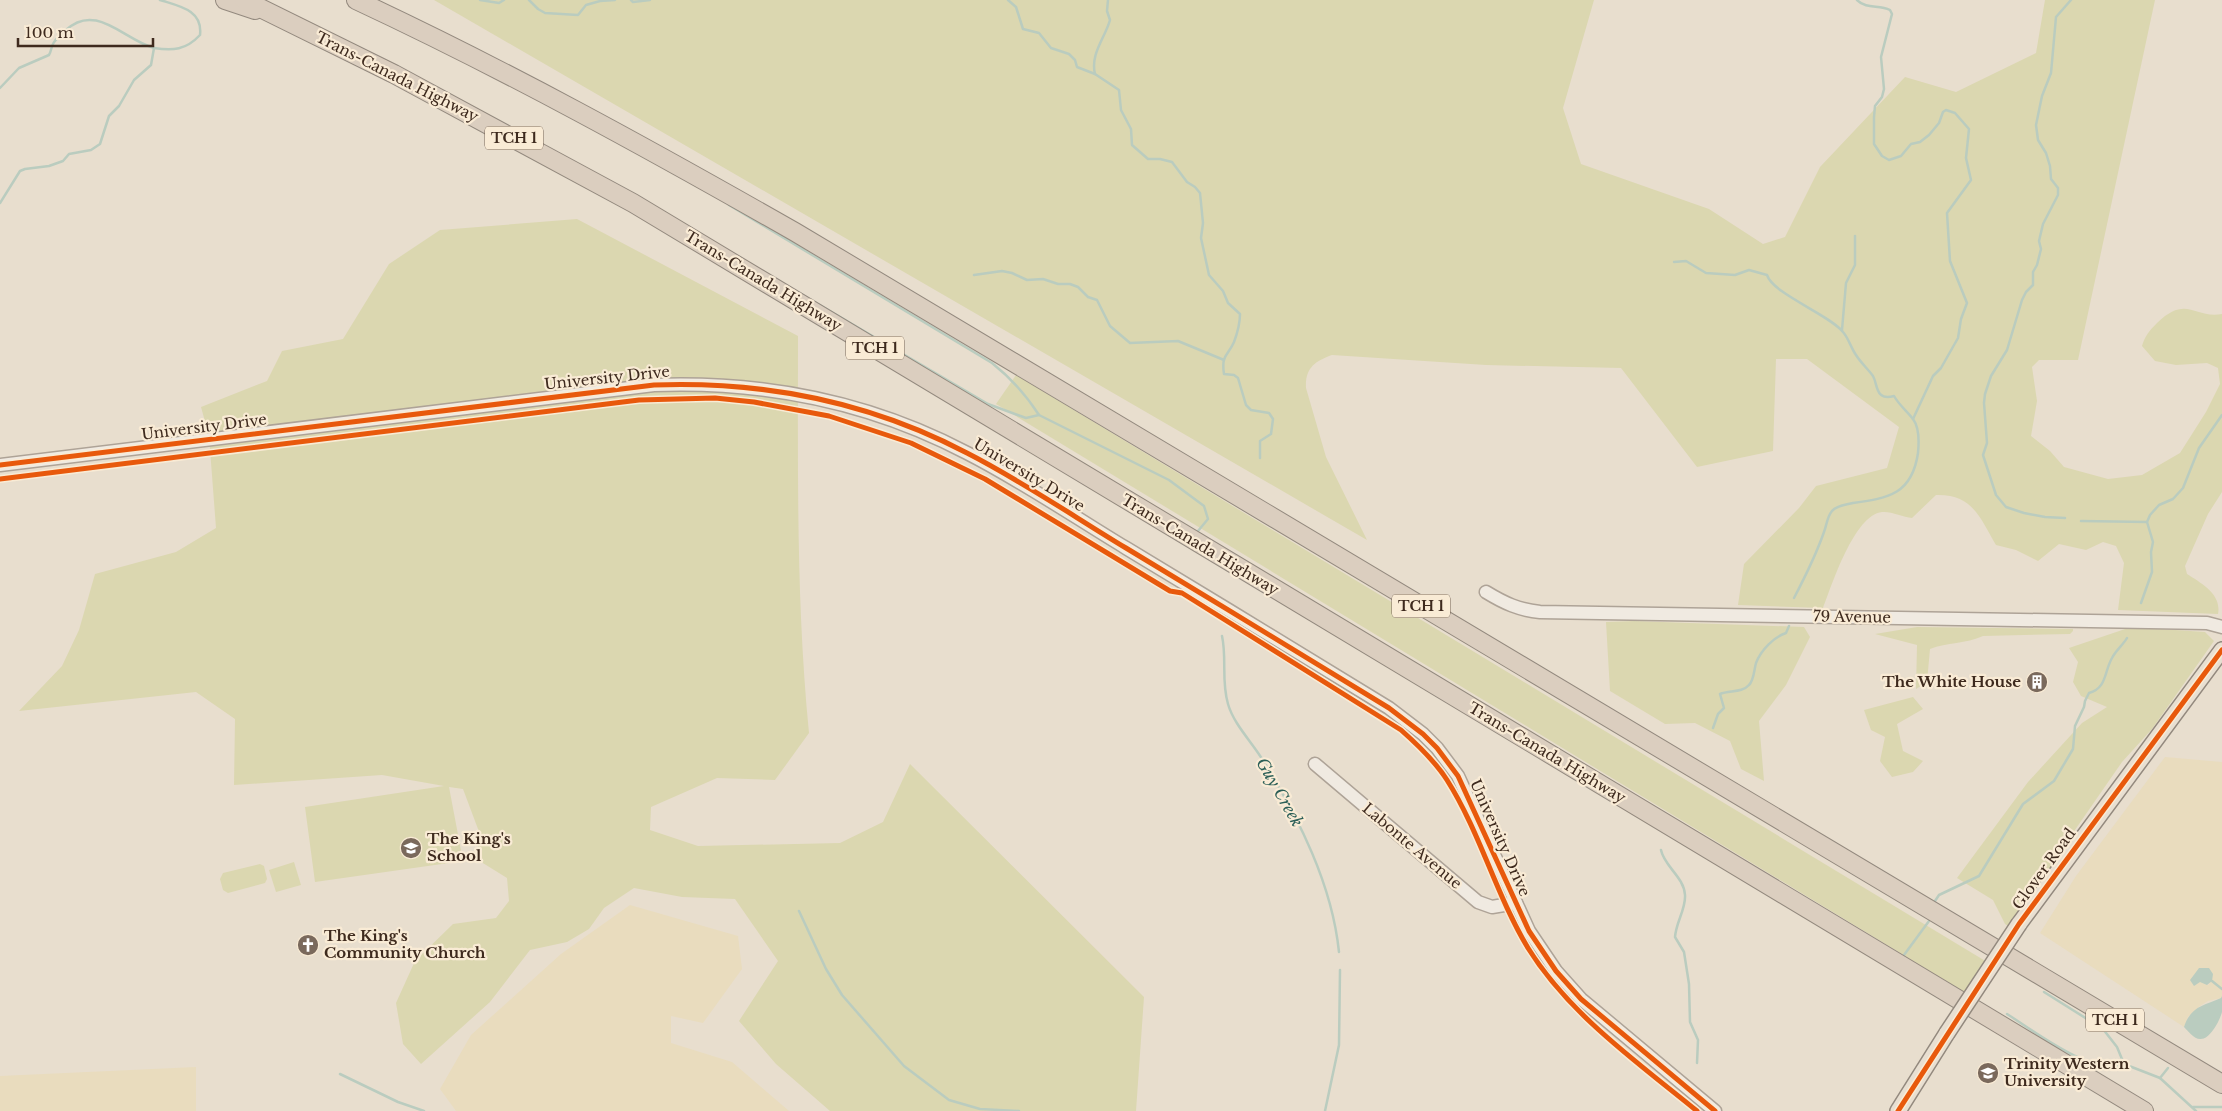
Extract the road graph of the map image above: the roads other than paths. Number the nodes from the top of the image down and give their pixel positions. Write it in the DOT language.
graph roads {
  1 [pos="225,0"];
  2 [pos="244,0"];
  3 [pos="356,0"];
  4 [pos="282,18"];
  5 [pos="0,465"];
  6 [pos="1486,592"];
  7 [pos="2222,627"];
  8 [pos="2222,650"];
  9 [pos="1316,764"];
  10 [pos="1516,903"];
  11 [pos="2222,1084"];
  12 [pos="1715,1111"];
  13 [pos="1898,1111"];
  14 [pos="2144,1111"];
  1 -- 4 [label="highway"];
  2 -- 4 [label="highway, Trans-Canada Highway / TCH 1"];
  3 -- 11 [label="highway, TCH 1"];
  4 -- 14 [label="highway, Trans-Canada Highway / TCH 1"];
  5 -- 10 [label="street, University Drive"];
  6 -- 7 [label="street, 79 Avenue"];
  8 -- 13 [label="main road, Glover Road, bridge"];
  9 -- 10 [label="street, Labonte Avenue"];
  10 -- 12 [label="street, University Drive"];
}
